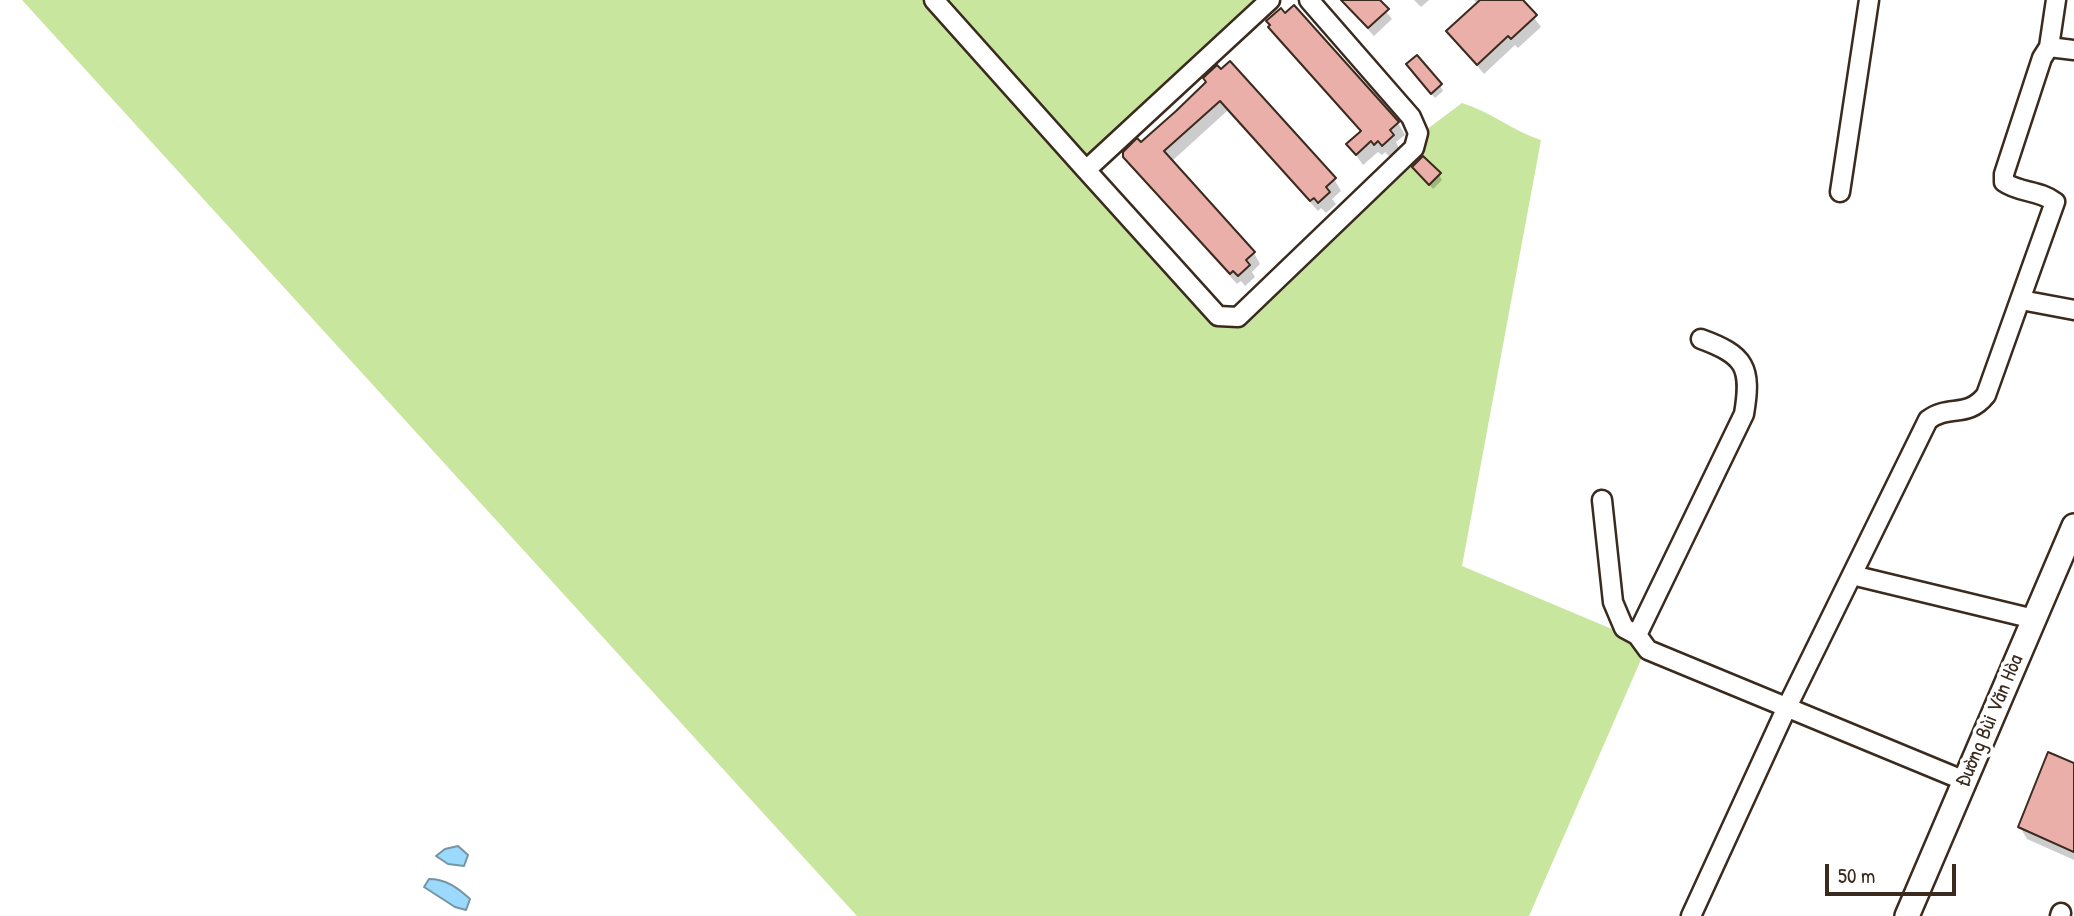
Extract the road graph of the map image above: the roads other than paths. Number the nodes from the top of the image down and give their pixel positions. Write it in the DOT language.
graph roads {
  1 [pos="934,0"];
  2 [pos="1270,0"];
  3 [pos="1309,0"];
  4 [pos="1869,0"];
  5 [pos="2056,0"];
  6 [pos="2049,47"];
  7 [pos="2074,50"];
  8 [pos="1086,170"];
  9 [pos="1840,192"];
  10 [pos="2021,300"];
  11 [pos="2074,310"];
  12 [pos="1701,339"];
  13 [pos="1602,499"];
  14 [pos="2074,526"];
  15 [pos="1852,575"];
  16 [pos="2034,619"];
  17 [pos="1637,635"];
  18 [pos="1787,707"];
  19 [pos="1965,781"];
  20 [pos="1690,916"];
  21 [pos="1906,916"];
  1 -- 8 [label="street"];
  2 -- 8 [label="street"];
  3 -- 8 [label="street"];
  4 -- 9 [label="street"];
  5 -- 6 [label="street"];
  6 -- 7 [label="street"];
  6 -- 10 [label="street"];
  10 -- 11 [label="street"];
  10 -- 15 [label="street"];
  12 -- 17 [label="street"];
  13 -- 17 [label="street"];
  14 -- 16 [label="main road, Đường Bùi Văn Hòa"];
  15 -- 16 [label="street"];
  15 -- 18 [label="street"];
  16 -- 19 [label="main road, Đường Bùi Văn Hòa"];
  17 -- 18 [label="street"];
  18 -- 19 [label="street"];
  18 -- 20 [label="street"];
  19 -- 21 [label="main road, Đường Bùi Văn Hòa"];
}
